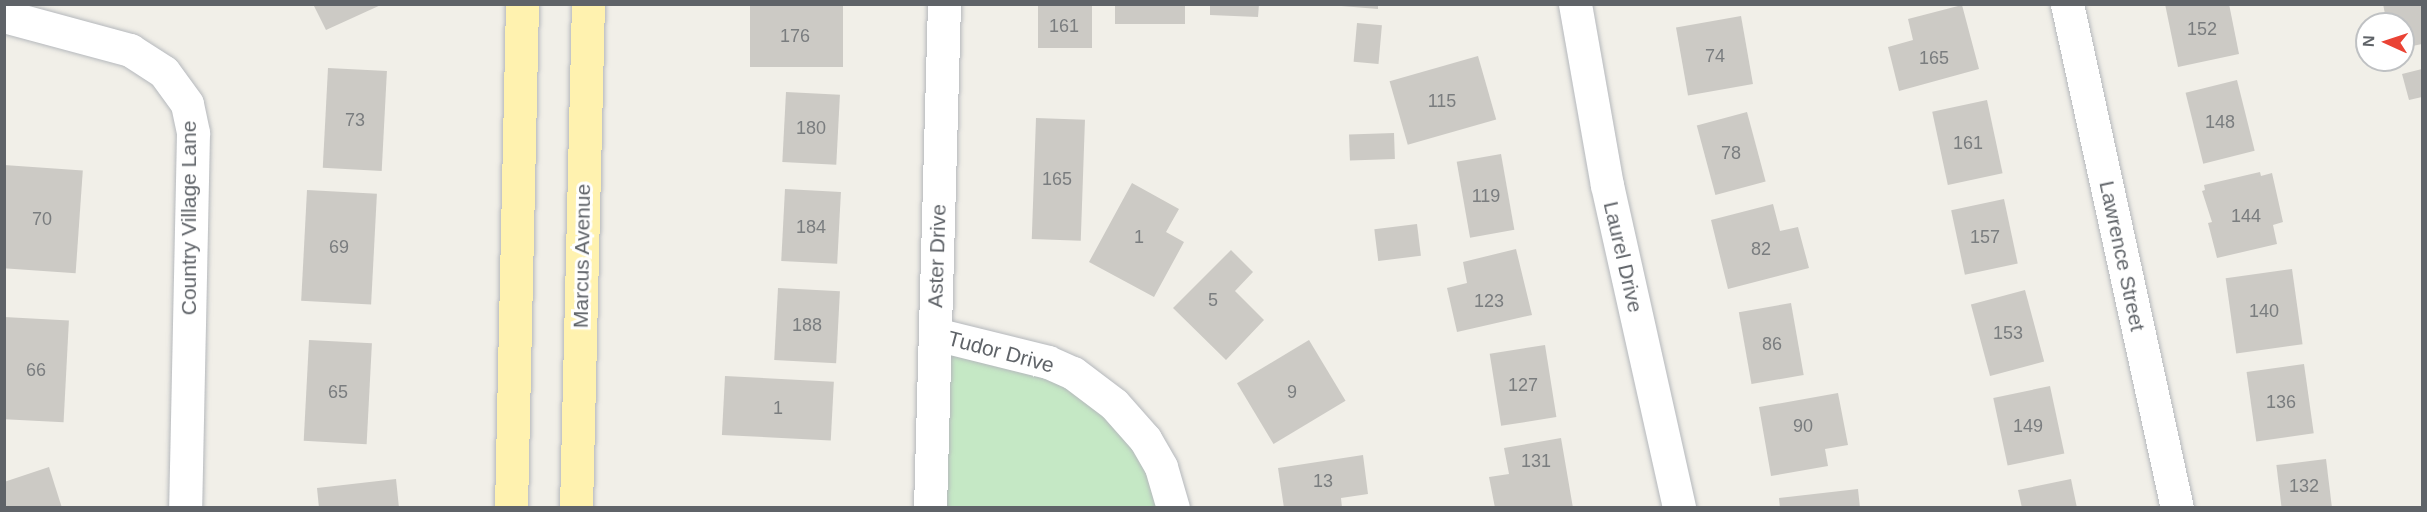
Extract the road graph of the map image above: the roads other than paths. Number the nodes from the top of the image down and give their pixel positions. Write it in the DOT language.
graph roads {
  1 [pos="522,4"];
  2 [pos="588,4"];
  3 [pos="944,4"];
  4 [pos="1575,4"];
  5 [pos="2067,4"];
  6 [pos="4,16"];
  7 [pos="935,334"];
  8 [pos="185,507"];
  9 [pos="511,507"];
  10 [pos="576,507"];
  11 [pos="930,507"];
  12 [pos="1173,507"];
  13 [pos="1679,507"];
  14 [pos="2177,507"];
  1 -- 9 [label="main road"];
  2 -- 10 [label="main road, Marcus Avenue"];
  3 -- 7 [label="street, Aster Drive"];
  4 -- 13 [label="street, Laurel Drive"];
  5 -- 14 [label="street, Lawrence Street"];
  6 -- 8 [label="street, Country Village Lane"];
  7 -- 11 [label="street, Aster Drive"];
  7 -- 12 [label="street, Tudor Drive"];
}
